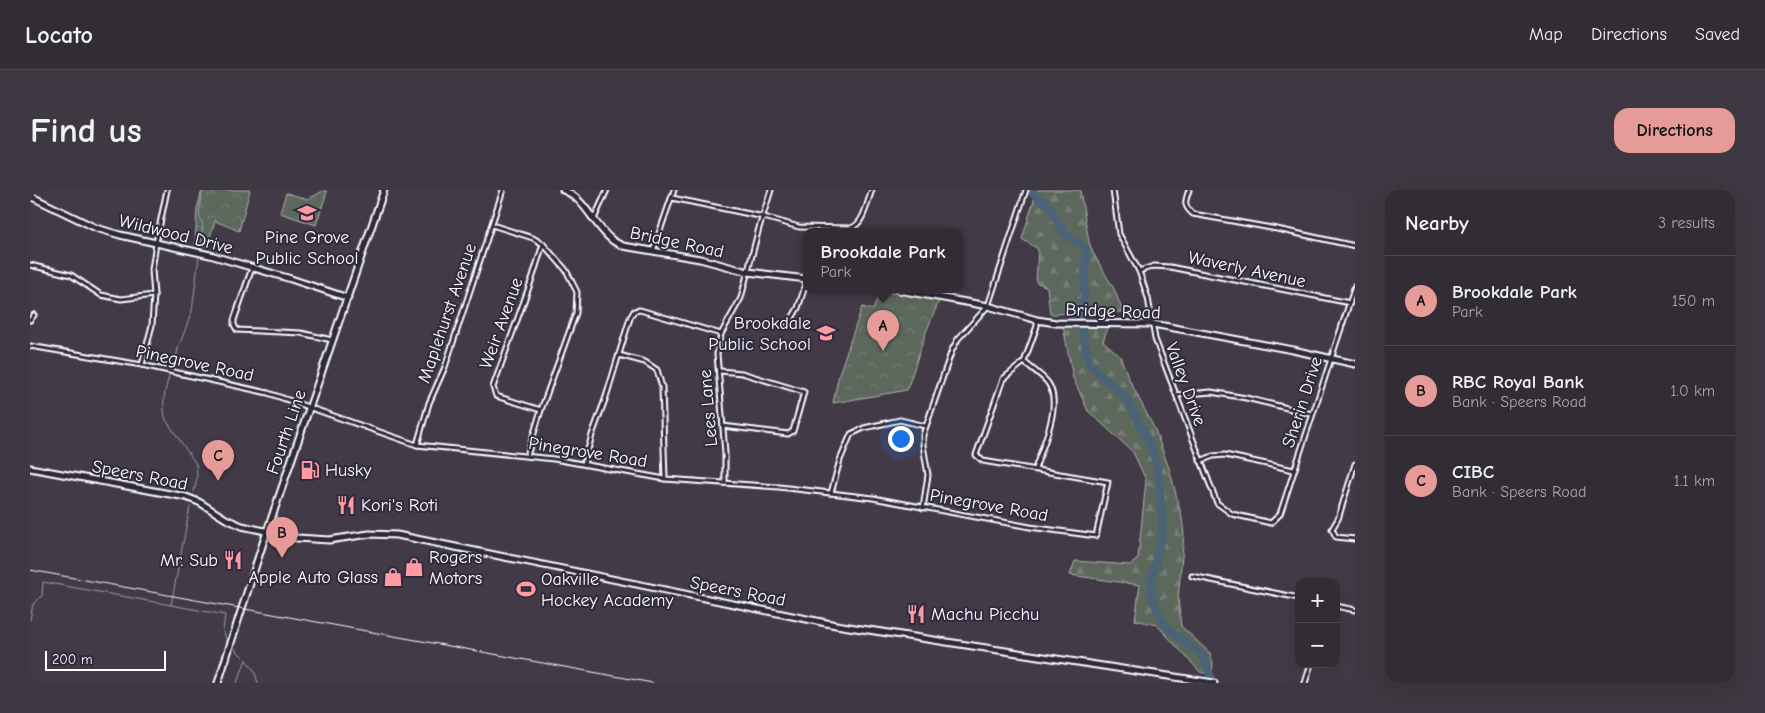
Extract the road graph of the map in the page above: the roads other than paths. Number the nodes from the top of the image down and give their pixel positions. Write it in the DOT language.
graph roads {
  1 [pos="167,190"];
  2 [pos="384,190"];
  3 [pos="503,190"];
  4 [pos="563,190"];
  5 [pos="607,190"];
  6 [pos="674,190"];
  7 [pos="771,190"];
  8 [pos="872,190"];
  9 [pos="1026,190"];
  10 [pos="1113,190"];
  11 [pos="1188,190"];
  12 [pos="30,196"];
  13 [pos="672,198"];
  14 [pos="764,217"];
  15 [pos="594,218"];
  16 [pos="492,225"];
  17 [pos="156,243"];
  18 [pos="543,244"];
  19 [pos="1355,246"];
  20 [pos="653,251"];
  21 [pos="30,265"];
  22 [pos="252,268"];
  23 [pos="1139,271"];
  24 [pos="748,272"];
  25 [pos="803,279"];
  26 [pos="1355,286"];
  27 [pos="803,292"];
  28 [pos="916,293"];
  29 [pos="154,295"];
  30 [pos="348,298"];
  31 [pos="1350,303"];
  32 [pos="988,306"];
  33 [pos="34,315"];
  34 [pos="30,320"];
  35 [pos="1037,320"];
  36 [pos="1153,324"];
  37 [pos="788,325"];
  38 [pos="721,334"];
  39 [pos="332,340"];
  40 [pos="30,346"];
  41 [pos="619,355"];
  42 [pos="1331,359"];
  43 [pos="1024,362"];
  44 [pos="1355,364"];
  45 [pos="142,366"];
  46 [pos="719,371"];
  47 [pos="1177,395"];
  48 [pos="309,408"];
  49 [pos="541,410"];
  50 [pos="1312,414"];
  51 [pos="723,426"];
  52 [pos="925,426"];
  53 [pos="417,445"];
  54 [pos="527,456"];
  55 [pos="1200,461"];
  56 [pos="584,464"];
  57 [pos="1355,464"];
  58 [pos="30,468"];
  59 [pos="1035,469"];
  60 [pos="1294,470"];
  61 [pos="665,479"];
  62 [pos="725,483"];
  63 [pos="830,493"];
  64 [pos="923,508"];
  65 [pos="1271,523"];
  66 [pos="267,532"];
  67 [pos="1355,539"];
  68 [pos="1192,576"];
  69 [pos="1295,597"];
  70 [pos="1340,607"];
  71 [pos="1355,610"];
  72 [pos="1310,668"];
  73 [pos="1206,682"];
  74 [pos="218,683"];
  75 [pos="1214,683"];
  76 [pos="1305,683"];
  1 -- 17 [label="street"];
  2 -- 30 [label="street, Fourth Line"];
  3 -- 16 [label="street, Maplehurst Avenue"];
  4 -- 15 [label="street, Bridge Road"];
  5 -- 15 [label="street"];
  6 -- 13 [label="street"];
  7 -- 14 [label="street, Lees Lane"];
  8 -- 14 [label="street"];
  9 -- 32 [label="street"];
  10 -- 23 [label="street, Valley Drive"];
  11 -- 19 [label="street"];
  12 -- 17 [label="street, Wildwood Drive"];
  13 -- 14 [label="street"];
  13 -- 20 [label="street"];
  14 -- 24 [label="street, Lees Lane"];
  15 -- 20 [label="street, Bridge Road"];
  16 -- 18 [label="street"];
  16 -- 53 [label="street, Maplehurst Avenue"];
  17 -- 22 [label="street, Wildwood Drive"];
  17 -- 29 [label="street"];
  18 -- 49 [label="street"];
  18 -- 49 [label="street, Weir Avenue"];
  20 -- 24 [label="street, Bridge Road"];
  21 -- 29 [label="street"];
  22 -- 30 [label="street, Wildwood Drive"];
  22 -- 39 [label="street"];
  23 -- 31 [label="street, Waverly Avenue"];
  23 -- 36 [label="street, Valley Drive"];
  24 -- 25 [label="street, Bridge Road"];
  24 -- 38 [label="street, Lees Lane"];
  26 -- 31 [label="street, Sherin Drive"];
  27 -- 37 [label="street"];
  28 -- 32 [label="street, Bridge Road"];
  29 -- 45 [label="street"];
  30 -- 39 [label="street, Fourth Line"];
  31 -- 42 [label="street, Sherin Drive"];
  32 -- 35 [label="street, Bridge Road"];
  32 -- 52 [label="street"];
  33 -- 34 [label="street"];
  35 -- 36 [label="street, Bridge Road"];
  35 -- 43 [label="street"];
  36 -- 42 [label="street, Bridge Road"];
  36 -- 47 [label="street, Valley Drive"];
  38 -- 41 [label="street"];
  38 -- 46 [label="street, Lees Lane"];
  39 -- 48 [label="street, Fourth Line"];
  40 -- 45 [label="street, Pinegrove Road"];
  41 -- 56 [label="street"];
  41 -- 61 [label="street"];
  42 -- 44 [label="street, Bridge Road"];
  42 -- 50 [label="street, Sherin Drive"];
  43 -- 59 [label="street"];
  43 -- 59 [label="street"];
  45 -- 48 [label="street, Pinegrove Road"];
  46 -- 51 [label="street, Lees Lane"];
  46 -- 51 [label="street"];
  47 -- 50 [label="street"];
  47 -- 55 [label="street, Valley Drive"];
  48 -- 53 [label="street, Pinegrove Road"];
  48 -- 66 [label="street, Fourth Line"];
  49 -- 54 [label="street"];
  50 -- 60 [label="street, Sherin Drive"];
  51 -- 62 [label="street, Lees Lane"];
  52 -- 63 [label="street"];
  52 -- 64 [label="street"];
  53 -- 54 [label="street, Pinegrove Road"];
  54 -- 56 [label="street, Pinegrove Road"];
  55 -- 60 [label="street"];
  55 -- 65 [label="street, Valley Drive"];
  56 -- 61 [label="street, Pinegrove Road"];
  57 -- 67 [label="street"];
  58 -- 66 [label="street, Speers Road"];
  59 -- 64 [label="street, Pinegrove Road"];
  60 -- 65 [label="street, Sherin Drive"];
  61 -- 62 [label="street, Pinegrove Road"];
  62 -- 63 [label="street, Pinegrove Road"];
  63 -- 64 [label="street, Pinegrove Road"];
  66 -- 73 [label="street, Speers Road"];
  66 -- 74 [label="street, Fourth Line"];
  68 -- 69 [label="street"];
  70 -- 71 [label="street"];
  72 -- 76 [label="street"];
  73 -- 75 [label="street, Speers Road"];
}
